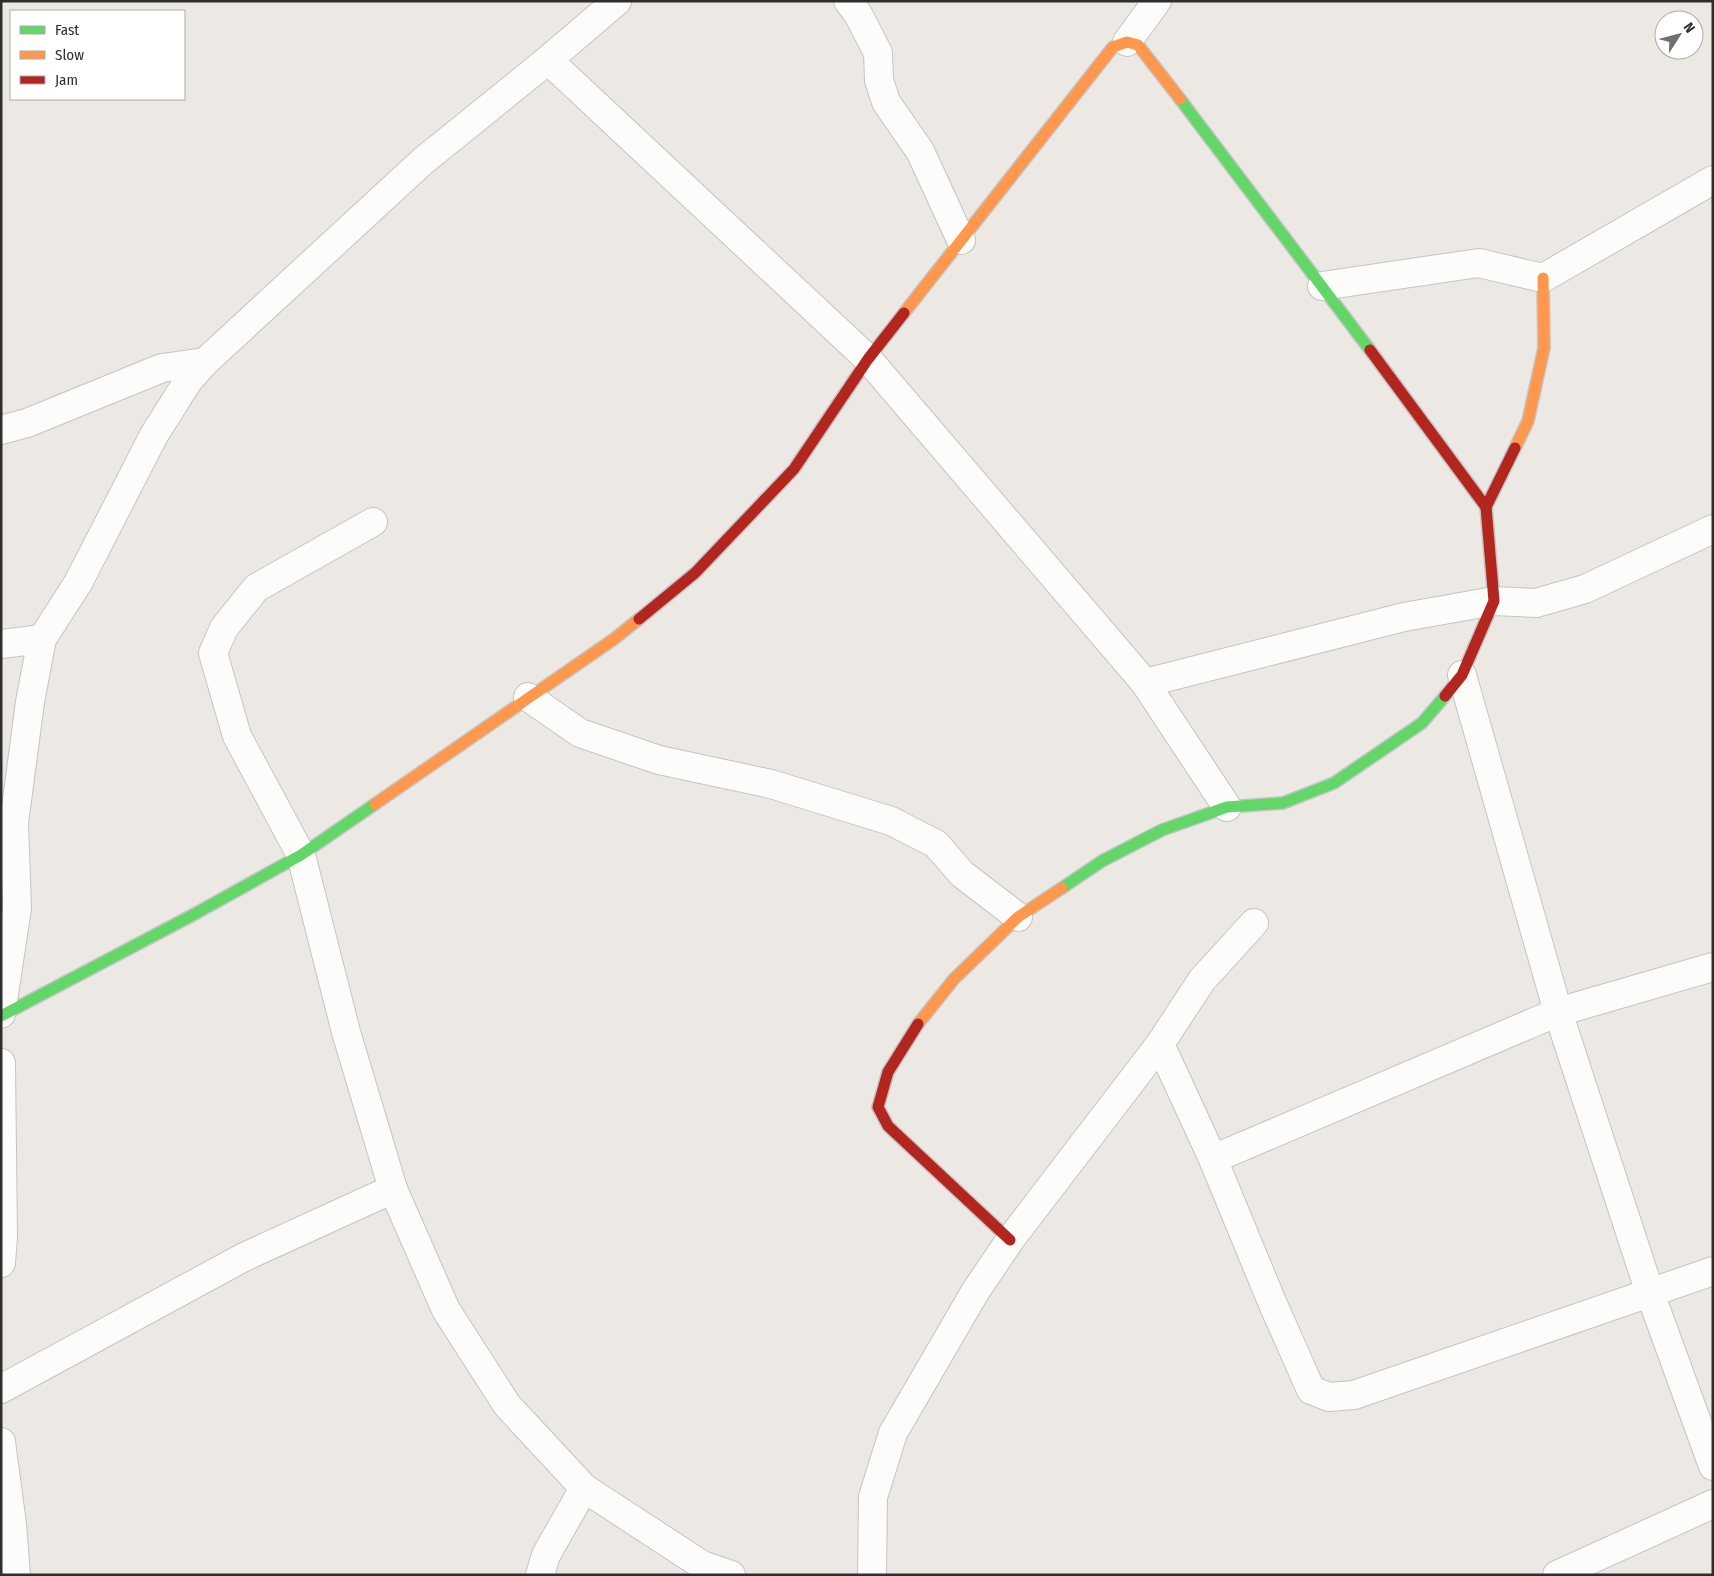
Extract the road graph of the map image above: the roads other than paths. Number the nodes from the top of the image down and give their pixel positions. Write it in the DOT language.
graph roads {
  1 [pos="618,1"];
  2 [pos="848,1"];
  3 [pos="1157,1"];
  4 [pos="1127,42"];
  5 [pos="548,60"];
  6 [pos="1713,180"];
  7 [pos="961,240"];
  8 [pos="1543,278"];
  9 [pos="1322,286"];
  10 [pos="868,359"];
  11 [pos="205,362"];
  12 [pos="1,430"];
  13 [pos="1486,507"];
  14 [pos="373,522"];
  15 [pos="1713,529"];
  16 [pos="1494,601"];
  17 [pos="42,639"];
  18 [pos="1,644"];
  19 [pos="1462,675"];
  20 [pos="1145,683"];
  21 [pos="528,697"];
  22 [pos="1227,808"];
  23 [pos="301,855"];
  24 [pos="1018,917"];
  25 [pos="1254,923"];
  26 [pos="1713,967"];
  27 [pos="1558,1012"];
  28 [pos="1,1015"];
  29 [pos="1160,1044"];
  30 [pos="1,1063"];
  31 [pos="1213,1159"];
  32 [pos="393,1188"];
  33 [pos="1010,1240"];
  34 [pos="1,1263"];
  35 [pos="1713,1271"];
  36 [pos="1650,1292"];
  37 [pos="1,1389"];
  38 [pos="1,1442"];
  39 [pos="1713,1466"];
  40 [pos="584,1488"];
  41 [pos="1713,1504"];
  42 [pos="16,1575"];
  43 [pos="540,1575"];
  44 [pos="731,1575"];
  45 [pos="872,1575"];
  46 [pos="1557,1575"];
  1 -- 5 [label="street"];
  2 -- 7 [label="street"];
  3 -- 4 [label="street"];
  4 -- 7 [label="street"];
  4 -- 9 [label="street"];
  5 -- 10 [label="street"];
  5 -- 11 [label="street"];
  6 -- 8 [label="street"];
  7 -- 10 [label="street"];
  8 -- 9 [label="street"];
  8 -- 13 [label="street"];
  9 -- 13 [label="street"];
  10 -- 20 [label="street"];
  10 -- 21 [label="street"];
  11 -- 12 [label="street"];
  11 -- 17 [label="street"];
  13 -- 16 [label="street"];
  14 -- 23 [label="street"];
  15 -- 16 [label="street"];
  16 -- 19 [label="street"];
  16 -- 20 [label="street"];
  17 -- 18 [label="street"];
  17 -- 28 [label="street"];
  19 -- 22 [label="street"];
  19 -- 27 [label="street"];
  20 -- 22 [label="street"];
  21 -- 23 [label="street"];
  21 -- 24 [label="street"];
  22 -- 24 [label="street"];
  23 -- 28 [label="street"];
  23 -- 32 [label="street"];
  24 -- 33 [label="street"];
  25 -- 29 [label="street"];
  26 -- 27 [label="street"];
  27 -- 31 [label="street"];
  27 -- 36 [label="street"];
  29 -- 31 [label="street"];
  29 -- 33 [label="street"];
  30 -- 34 [label="street"];
  31 -- 36 [label="street"];
  32 -- 37 [label="street"];
  32 -- 40 [label="street"];
  33 -- 45 [label="street"];
  35 -- 36 [label="street"];
  36 -- 39 [label="street"];
  38 -- 42 [label="street"];
  40 -- 43 [label="street"];
  40 -- 44 [label="street"];
  41 -- 46 [label="street"];
}
